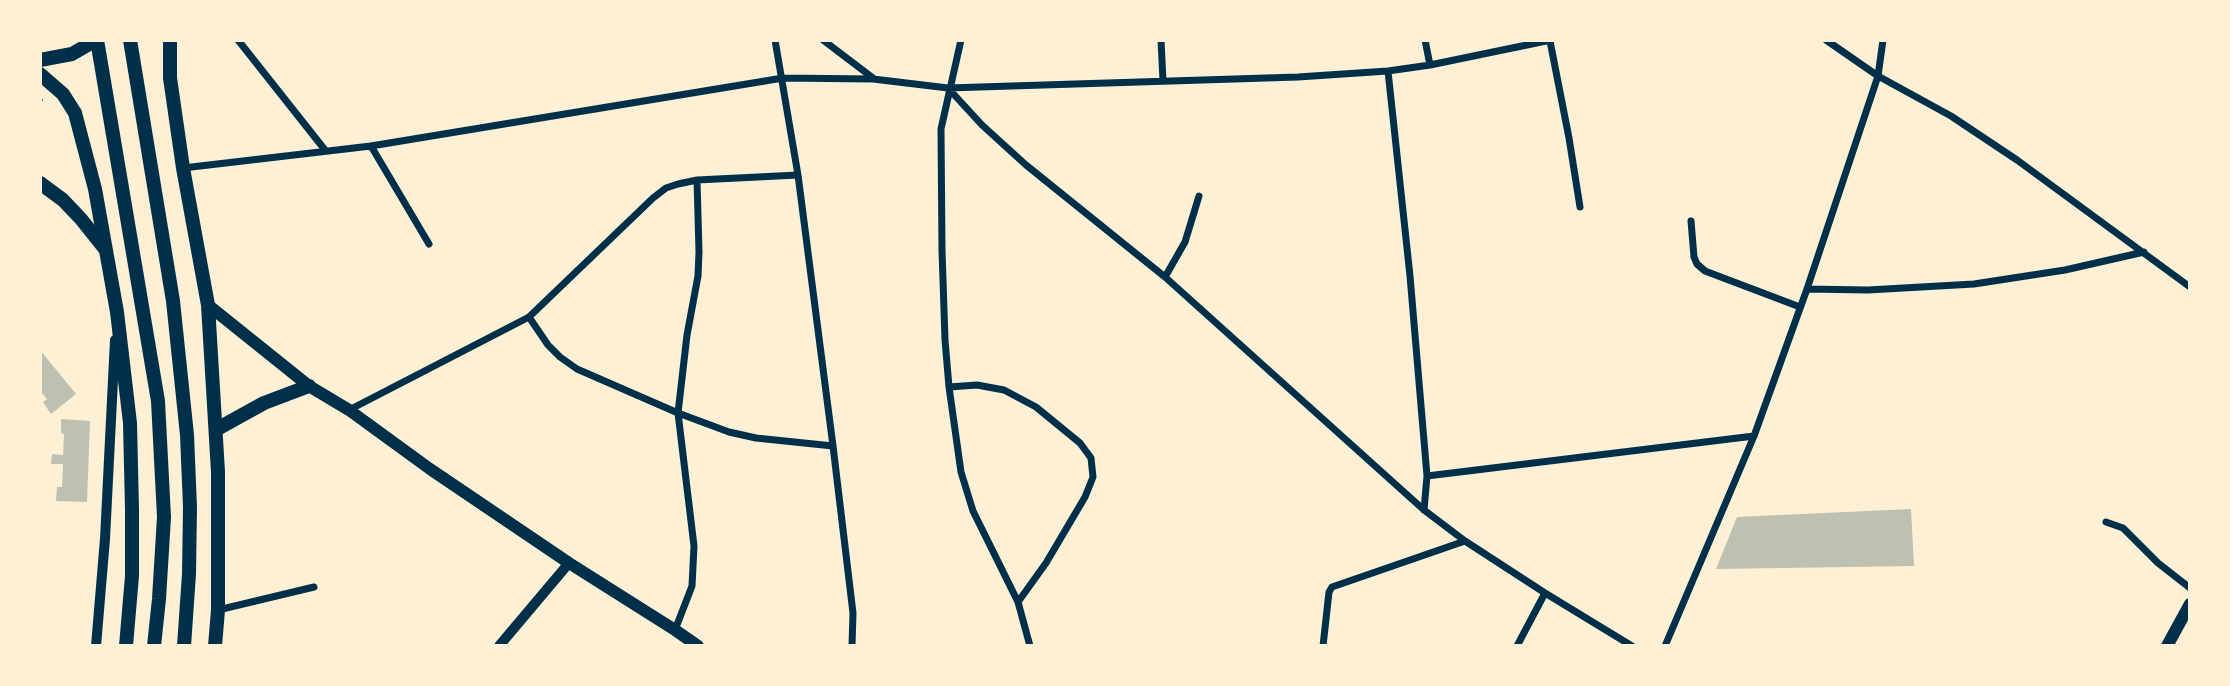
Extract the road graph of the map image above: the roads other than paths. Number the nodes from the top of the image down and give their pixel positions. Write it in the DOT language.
graph roads {
  1 [pos="96,40"];
  2 [pos="130,40"];
  3 [pos="170,40"];
  4 [pos="238,40"];
  5 [pos="775,40"];
  6 [pos="822,40"];
  7 [pos="961,40"];
  8 [pos="1161,40"];
  9 [pos="1425,40"];
  10 [pos="1550,40"];
  11 [pos="1826,40"];
  12 [pos="1883,40"];
  13 [pos="40,60"];
  14 [pos="1430,65"];
  15 [pos="1388,71"];
  16 [pos="40,74"];
  17 [pos="1878,76"];
  18 [pos="783,78"];
  19 [pos="873,79"];
  20 [pos="1163,81"];
  21 [pos="948,88"];
  22 [pos="371,146"];
  23 [pos="324,150"];
  24 [pos="183,168"];
  25 [pos="798,175"];
  26 [pos="697,180"];
  27 [pos="40,183"];
  28 [pos="1199,196"];
  29 [pos="1580,207"];
  30 [pos="1691,221"];
  31 [pos="429,244"];
  32 [pos="105,249"];
  33 [pos="2144,252"];
  34 [pos="1166,277"];
  35 [pos="2190,287"];
  36 [pos="1807,289"];
  37 [pos="208,305"];
  38 [pos="1800,307"];
  39 [pos="117,313"];
  40 [pos="529,317"];
  41 [pos="309,386"];
  42 [pos="949,387"];
  43 [pos="349,410"];
  44 [pos="678,413"];
  45 [pos="217,429"];
  46 [pos="1754,436"];
  47 [pos="833,446"];
  48 [pos="1427,476"];
  49 [pos="1424,510"];
  50 [pos="2106,522"];
  51 [pos="1465,541"];
  52 [pos="569,564"];
  53 [pos="314,587"];
  54 [pos="2190,588"];
  55 [pos="1545,593"];
  56 [pos="1018,602"];
  57 [pos="2190,604"];
  58 [pos="218,610"];
  59 [pos="675,630"];
  60 [pos="96,646"];
  61 [pos="126,646"];
  62 [pos="154,646"];
  63 [pos="184,646"];
  64 [pos="215,646"];
  65 [pos="222,646"];
  66 [pos="499,646"];
  67 [pos="698,646"];
  68 [pos="852,646"];
  69 [pos="1030,646"];
  70 [pos="1323,646"];
  71 [pos="1517,646"];
  72 [pos="1632,646"];
  73 [pos="1665,646"];
  74 [pos="2166,646"];
  1 -- 13 [label="main road"];
  1 -- 62 [label="main road"];
  2 -- 63 [label="main road"];
  3 -- 24 [label="main road"];
  4 -- 23 [label="street"];
  5 -- 18 [label="street"];
  6 -- 19 [label="street"];
  7 -- 21 [label="street"];
  8 -- 20 [label="street"];
  9 -- 14 [label="street"];
  10 -- 14 [label="street"];
  10 -- 29 [label="street"];
  11 -- 17 [label="street"];
  12 -- 17 [label="street"];
  14 -- 15 [label="street"];
  15 -- 20 [label="street"];
  15 -- 48 [label="street"];
  16 -- 32 [label="main road"];
  17 -- 33 [label="street"];
  17 -- 36 [label="street"];
  18 -- 19 [label="street"];
  18 -- 22 [label="street"];
  18 -- 25 [label="street"];
  19 -- 21 [label="street"];
  20 -- 21 [label="street"];
  21 -- 34 [label="street"];
  21 -- 42 [label="street"];
  22 -- 23 [label="street"];
  22 -- 31 [label="street"];
  23 -- 24 [label="street"];
  24 -- 37 [label="main road"];
  25 -- 26 [label="street"];
  25 -- 47 [label="street"];
  26 -- 40 [label="street"];
  26 -- 44 [label="street"];
  27 -- 32 [label="main road"];
  28 -- 34 [label="street"];
  30 -- 38 [label="street"];
  32 -- 39 [label="main road"];
  33 -- 35 [label="street"];
  33 -- 36 [label="street"];
  34 -- 49 [label="street"];
  36 -- 38 [label="street"];
  37 -- 41 [label="main road"];
  37 -- 45 [label="main road"];
  38 -- 46 [label="street"];
  39 -- 60 [label="street"];
  39 -- 61 [label="main road"];
  40 -- 43 [label="street"];
  40 -- 44 [label="street"];
  41 -- 43 [label="main road"];
  41 -- 45 [label="main road"];
  42 -- 56 [label="street"];
  42 -- 56 [label="street"];
  43 -- 52 [label="main road"];
  44 -- 47 [label="street"];
  44 -- 59 [label="street"];
  45 -- 58 [label="main road"];
  46 -- 48 [label="street"];
  46 -- 73 [label="street"];
  47 -- 68 [label="street"];
  48 -- 49 [label="street"];
  49 -- 51 [label="street"];
  50 -- 54 [label="street"];
  51 -- 55 [label="street"];
  51 -- 70 [label="street"];
  52 -- 59 [label="main road"];
  52 -- 66 [label="street"];
  53 -- 58 [label="street"];
  55 -- 71 [label="street"];
  55 -- 72 [label="street"];
  56 -- 69 [label="street"];
  57 -- 74 [label="main road"];
  58 -- 64 [label="main road"];
  58 -- 65 [label="street"];
  59 -- 67 [label="main road"];
}
